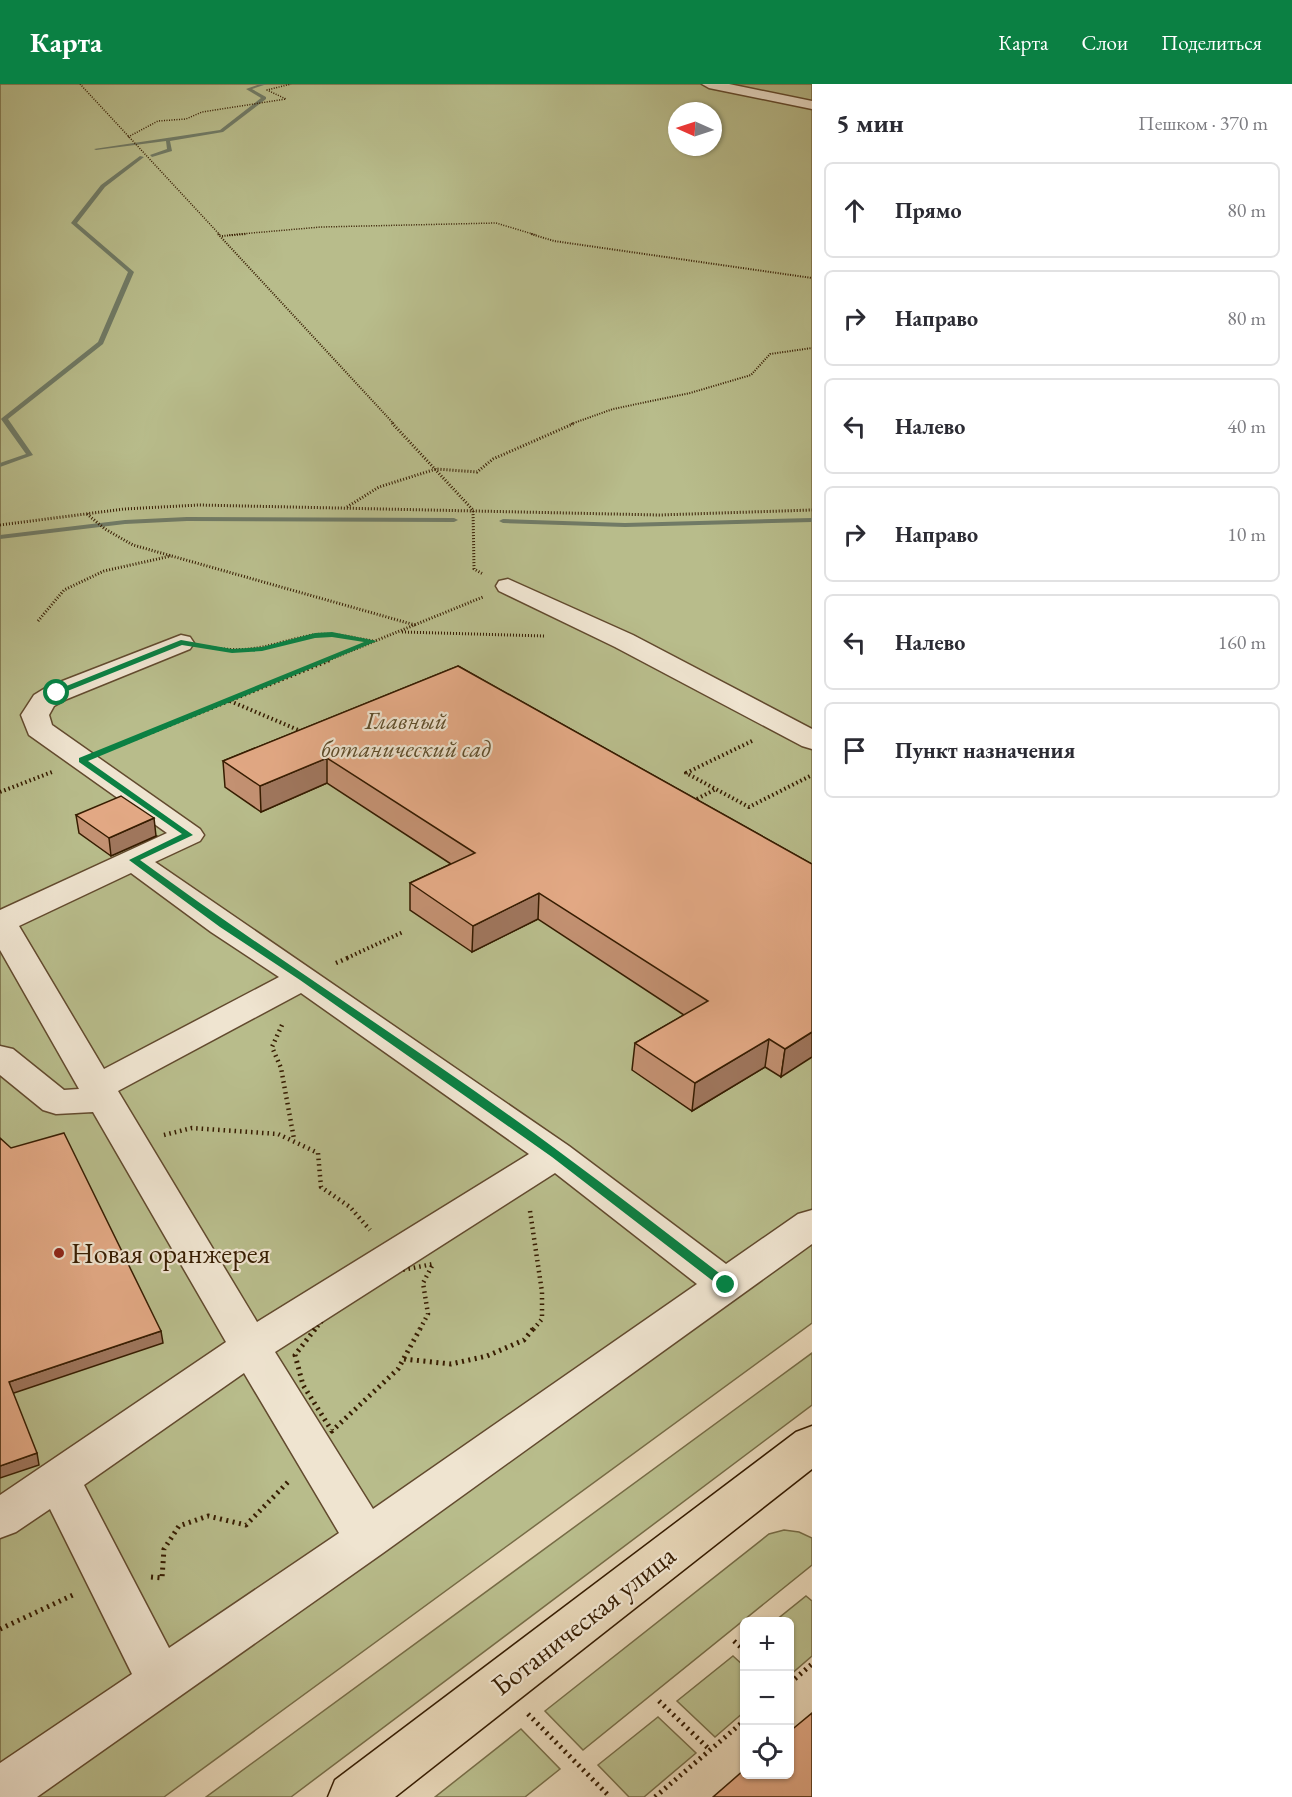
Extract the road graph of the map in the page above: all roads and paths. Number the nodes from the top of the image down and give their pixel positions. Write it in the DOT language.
graph roads {
  1 [pos="80,84"];
  2 [pos="291,84"];
  3 [pos="709,84"];
  4 [pos="812,105"];
  5 [pos="128,137"];
  6 [pos="221,236"];
  7 [pos="812,278"];
  8 [pos="812,348"];
  9 [pos="436,469"];
  10 [pos="347,508"];
  11 [pos="473,510"];
  12 [pos="812,510"];
  13 [pos="86,514"];
  14 [pos="0,525"];
  15 [pos="172,555"];
  16 [pos="508,586"];
  17 [pos="38,621"];
  18 [pos="416,625"];
  19 [pos="398,632"];
  20 [pos="548,636"];
  21 [pos="373,641"];
  22 [pos="181,643"];
  23 [pos="229,701"];
  24 [pos="784,726"];
  25 [pos="309,735"];
  26 [pos="812,740"];
  27 [pos="82,760"];
  28 [pos="812,775"];
  29 [pos="716,789"];
  30 [pos="0,792"];
  31 [pos="689,802"];
  32 [pos="133,860"];
  33 [pos="1,922"];
  34 [pos="403,932"];
  35 [pos="303,978"];
  36 [pos="284,1020"];
  37 [pos="0,1057"];
  38 [pos="100,1094"];
  39 [pos="155,1137"];
  40 [pos="294,1140"];
  41 [pos="556,1155"];
  42 [pos="528,1205"];
  43 [pos="812,1224"];
  44 [pos="373,1233"];
  45 [pos="440,1258"];
  46 [pos="433,1264"];
  47 [pos="726,1285"];
  48 [pos="250,1347"];
  49 [pos="404,1359"];
  50 [pos="812,1444"];
  51 [pos="296,1475"];
  52 [pos="58,1480"];
  53 [pos="0,1519"];
  54 [pos="367,1539"];
  55 [pos="109,1580"];
  56 [pos="0,1629"];
  57 [pos="734,1641"];
  58 [pos="740,1646"];
  59 [pos="812,1664"];
  60 [pos="794,1679"];
  61 [pos="160,1682"];
  62 [pos="500,1684"];
  63 [pos="659,1701"];
  64 [pos="740,1724"];
  65 [pos="710,1750"];
  66 [pos="0,1793"];
  67 [pos="354,1797"];
  68 [pos="610,1797"];
  69 [pos="655,1797"];
  1 -- 5 [label="path"];
  2 -- 5 [label="path"];
  3 -- 4 [label="lane"];
  5 -- 6 [label="path"];
  6 -- 7 [label="path"];
  6 -- 9 [label="path"];
  8 -- 9 [label="path"];
  9 -- 10 [label="path"];
  9 -- 11 [label="path"];
  10 -- 11 [label="path"];
  10 -- 13 [label="path"];
  11 -- 12 [label="path"];
  11 -- 16 [label="path"];
  13 -- 14 [label="path"];
  13 -- 15 [label="path"];
  15 -- 17 [label="path"];
  15 -- 18 [label="path"];
  16 -- 18 [label="path"];
  16 -- 24 [label="lane"];
  18 -- 19 [label="path"];
  19 -- 20 [label="path"];
  19 -- 21 [label="path"];
  21 -- 22 [label="path"];
  21 -- 23 [label="path"];
  22 -- 27 [label="lane"];
  23 -- 25 [label="path"];
  23 -- 27 [label="path"];
  24 -- 26 [label="lane"];
  24 -- 29 [label="path"];
  27 -- 30 [label="path"];
  27 -- 32 [label="lane"];
  28 -- 29 [label="path"];
  29 -- 31 [label="path"];
  32 -- 33 [label="lane"];
  32 -- 35 [label="lane"];
  33 -- 38 [label="lane"];
  34 -- 35 [label="path"];
  35 -- 38 [label="lane"];
  35 -- 41 [label="lane"];
  36 -- 40 [label="path"];
  37 -- 38 [label="lane"];
  38 -- 48 [label="lane"];
  39 -- 40 [label="path"];
  40 -- 44 [label="path"];
  41 -- 47 [label="lane"];
  41 -- 48 [label="lane"];
  42 -- 49 [label="path"];
  43 -- 47 [label="lane"];
  45 -- 46 [label="path"];
  46 -- 49 [label="path"];
  46 -- 49 [label="path"];
  47 -- 54 [label="lane"];
  48 -- 52 [label="lane"];
  48 -- 54 [label="lane"];
  50 -- 62 [label="main road, Ботаническая улица"];
  51 -- 55 [label="path"];
  52 -- 53 [label="lane"];
  52 -- 55 [label="lane"];
  54 -- 61 [label="lane"];
  55 -- 56 [label="path"];
  55 -- 61 [label="lane"];
  57 -- 58 [label="path"];
  59 -- 60 [label="path"];
  61 -- 66 [label="lane"];
  62 -- 67 [label="main road, Ботаническая улица"];
  62 -- 68 [label="path"];
  63 -- 65 [label="path"];
  64 -- 65 [label="path"];
  65 -- 69 [label="path"];
}
